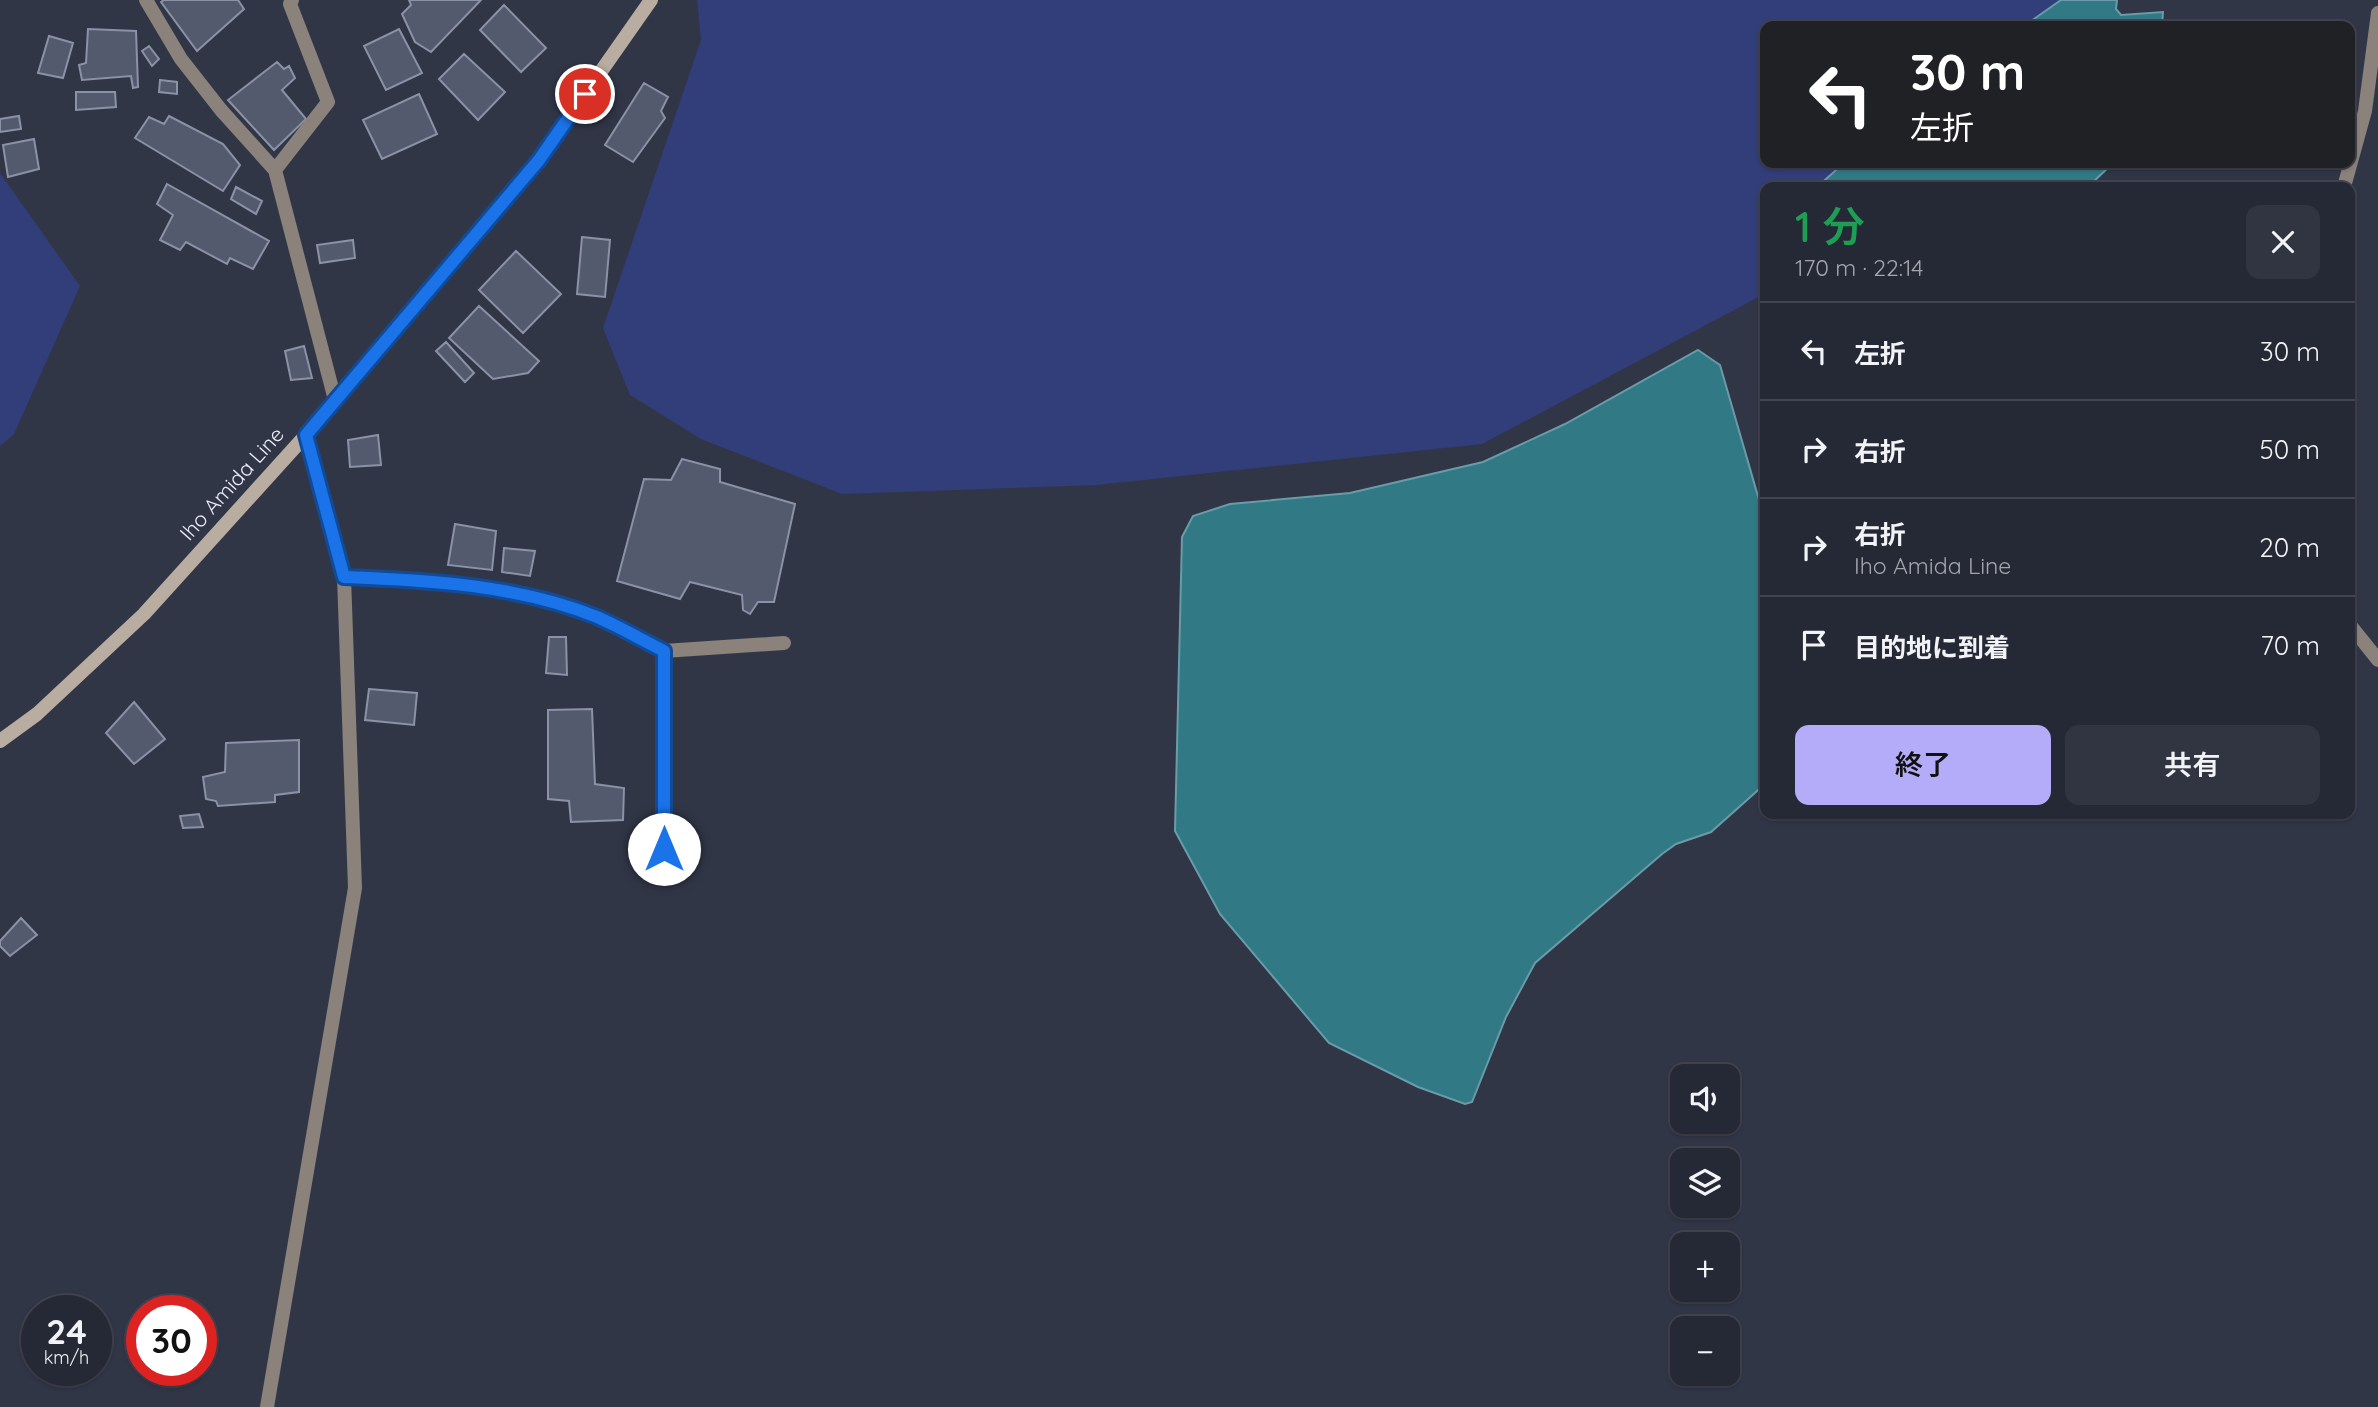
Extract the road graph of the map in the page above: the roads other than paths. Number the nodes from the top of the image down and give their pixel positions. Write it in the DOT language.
graph roads {
  1 [pos="146,0"];
  2 [pos="292,0"];
  3 [pos="651,0"];
  4 [pos="2378,13"];
  5 [pos="2355,147"];
  6 [pos="275,170"];
  7 [pos="335,400"];
  8 [pos="306,435"];
  9 [pos="344,577"];
  10 [pos="2355,631"];
  11 [pos="784,643"];
  12 [pos="664,651"];
  13 [pos="2378,660"];
  14 [pos="0,741"];
  15 [pos="664,849"];
  16 [pos="267,1407"];
  1 -- 6 [label="street"];
  2 -- 6 [label="street"];
  3 -- 7 [label="main road, Iho Amida Line"];
  4 -- 5 [label="street"];
  6 -- 7 [label="street"];
  7 -- 8 [label="main road, Iho Amida Line"];
  8 -- 9 [label="street"];
  8 -- 14 [label="main road, Iho Amida Line"];
  9 -- 12 [label="street"];
  9 -- 16 [label="street"];
  10 -- 13 [label="street"];
  11 -- 12 [label="street"];
  12 -- 15 [label="street"];
}
